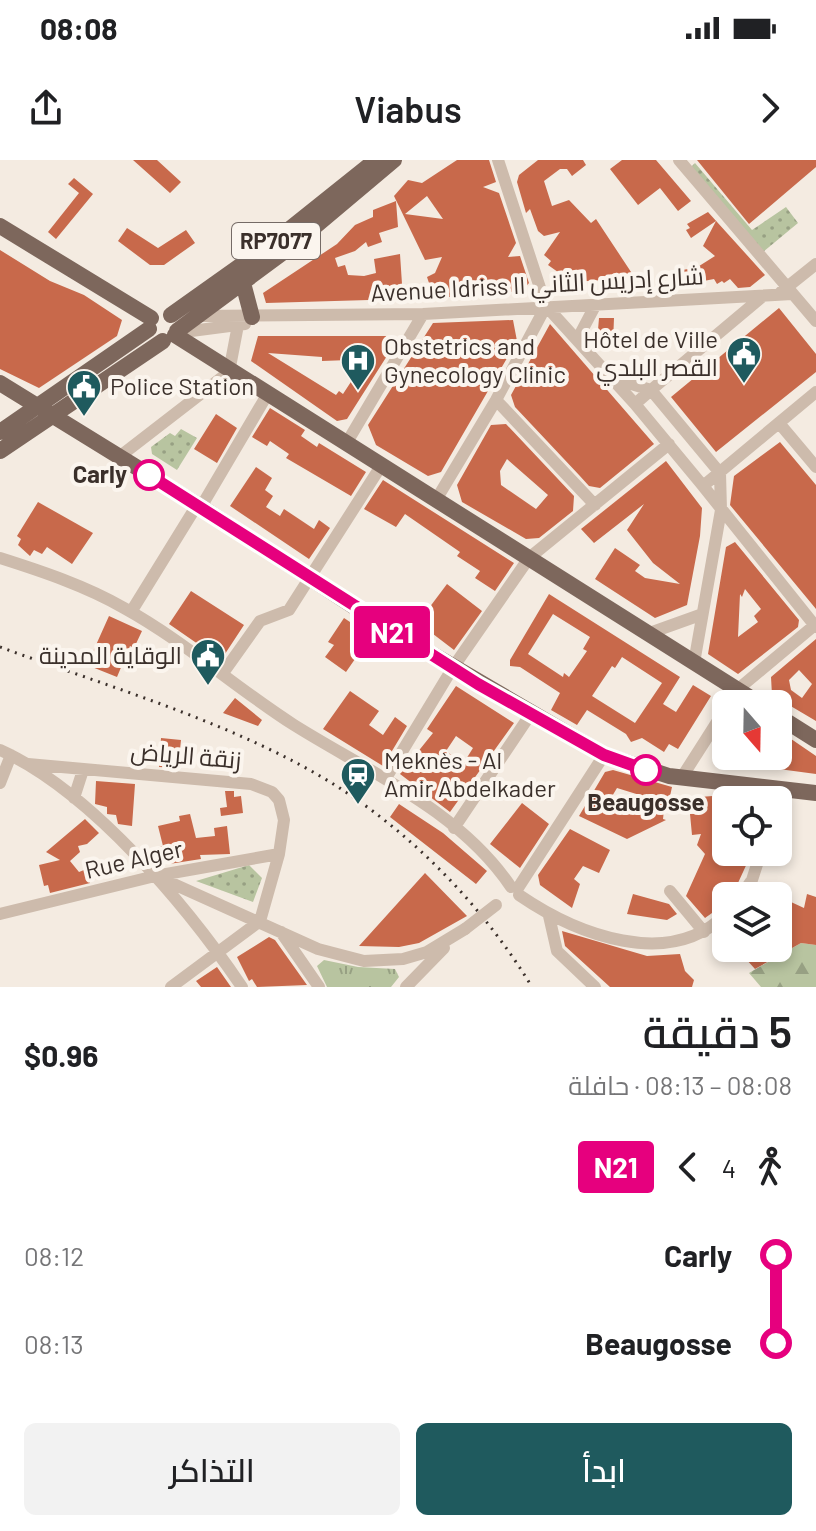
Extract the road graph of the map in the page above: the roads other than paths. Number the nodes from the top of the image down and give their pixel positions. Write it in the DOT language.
graph roads {
  1 [pos="376,160"];
  2 [pos="394,160"];
  3 [pos="498,160"];
  4 [pos="679,160"];
  5 [pos="0,226"];
  6 [pos="816,264"];
  7 [pos="243,283"];
  8 [pos="786,292"];
  9 [pos="763,295"];
  10 [pos="596,304"];
  11 [pos="546,306"];
  12 [pos="423,314"];
  13 [pos="198,316"];
  14 [pos="245,321"];
  15 [pos="816,321"];
  16 [pos="150,324"];
  17 [pos="172,331"];
  18 [pos="577,340"];
  19 [pos="229,372"];
  20 [pos="615,379"];
  21 [pos="0,383"];
  22 [pos="651,390"];
  23 [pos="816,392"];
  24 [pos="267,395"];
  25 [pos="496,400"];
  26 [pos="635,404"];
  27 [pos="35,406"];
  28 [pos="51,415"];
  29 [pos="779,423"];
  30 [pos="0,432"];
  31 [pos="346,444"];
  32 [pos="669,444"];
  33 [pos="0,451"];
  34 [pos="119,457"];
  35 [pos="381,466"];
  36 [pos="816,467"];
  37 [pos="720,473"];
  38 [pos="703,486"];
  39 [pos="436,500"];
  40 [pos="595,505"];
  41 [pos="199,506"];
  42 [pos="721,510"];
  43 [pos="0,558"];
  44 [pos="529,558"];
  45 [pos="310,578"];
  46 [pos="131,612"];
  47 [pos="700,615"];
  48 [pos="816,626"];
  49 [pos="647,634"];
  50 [pos="694,663"];
  51 [pos="452,669"];
  52 [pos="223,673"];
  53 [pos="720,690"];
  54 [pos="743,690"];
  55 [pos="530,715"];
  56 [pos="792,725"];
  57 [pos="712,730"];
  58 [pos="816,740"];
  59 [pos="6,752"];
  60 [pos="604,755"];
  61 [pos="28,764"];
  62 [pos="83,770"];
  63 [pos="682,777"];
  64 [pos="386,778"];
  65 [pos="0,783"];
  66 [pos="728,786"];
  67 [pos="816,793"];
  68 [pos="792,794"];
  69 [pos="74,798"];
  70 [pos="454,828"];
  71 [pos="279,854"];
  72 [pos="155,876"];
  73 [pos="514,891"];
  74 [pos="670,891"];
  75 [pos="193,893"];
  76 [pos="181,908"];
  77 [pos="0,914"];
  78 [pos="549,916"];
  79 [pos="259,922"];
  80 [pos="712,925"];
  81 [pos="279,929"];
  82 [pos="704,932"];
  83 [pos="454,937"];
  84 [pos="318,949"];
  85 [pos="219,953"];
  86 [pos="403,959"];
  87 [pos="304,963"];
  88 [pos="410,983"];
  89 [pos="171,987"];
  90 [pos="242,987"];
  91 [pos="319,987"];
  92 [pos="595,987"];
  1 -- 17 [label="main road, RP7077"];
  2 -- 7 [label="main road, RP7077"];
  3 -- 11 [label="street"];
  4 -- 8 [label="street"];
  5 -- 16 [label="main road"];
  6 -- 8 [label="street"];
  7 -- 13 [label="main road, RP7077"];
  7 -- 14 [label="main road"];
  8 -- 9 [label="street, Avenue Idriss II شارع إدريس الثاني"];
  8 -- 15 [label="street"];
  9 -- 10 [label="street, Avenue Idriss II شارع إدريس الثاني"];
  9 -- 22 [label="street"];
  10 -- 11 [label="street, Avenue Idriss II شارع إدريس الثاني"];
  10 -- 18 [label="street"];
  11 -- 12 [label="street, Avenue Idriss II شارع إدريس الثاني"];
  11 -- 18 [label="street"];
  11 -- 25 [label="street"];
  12 -- 14 [label="street, Avenue Idriss II شارع إدريس الثاني"];
  12 -- 31 [label="street"];
  13 -- 14 [label="street, Avenue Idriss II شارع إدريس الثاني"];
  13 -- 17 [label="main road, RP7077"];
  14 -- 17 [label="street, Avenue Idriss II شارع إدريس الثاني"];
  14 -- 19 [label="street"];
  16 -- 17 [label="main road"];
  16 -- 17 [label="main road, RP7077"];
  16 -- 27 [label="main road, RP7077"];
  17 -- 19 [label="main road"];
  17 -- 28 [label="main road, RP7077"];
  18 -- 20 [label="street"];
  19 -- 24 [label="main road"];
  19 -- 34 [label="street"];
  20 -- 22 [label="street"];
  20 -- 26 [label="street"];
  21 -- 27 [label="main road"];
  22 -- 26 [label="street"];
  22 -- 37 [label="street"];
  23 -- 29 [label="street"];
  24 -- 31 [label="main road"];
  24 -- 41 [label="street"];
  25 -- 39 [label="street"];
  25 -- 40 [label="street"];
  26 -- 32 [label="street"];
  27 -- 28 [label="main road"];
  27 -- 30 [label="main road, RP7077"];
  28 -- 33 [label="main road, RP7077"];
  28 -- 34 [label="main road"];
  29 -- 36 [label="street"];
  29 -- 37 [label="street"];
  31 -- 35 [label="main road"];
  32 -- 38 [label="street"];
  32 -- 40 [label="street"];
  34 -- 41 [label="main road"];
  35 -- 39 [label="main road"];
  35 -- 45 [label="street"];
  37 -- 38 [label="street"];
  37 -- 42 [label="street"];
  38 -- 42 [label="street"];
  39 -- 44 [label="main road"];
  40 -- 44 [label="street"];
  41 -- 45 [label="main road"];
  41 -- 46 [label="street"];
  42 -- 47 [label="street"];
  42 -- 48 [label="street"];
  43 -- 46 [label="street"];
  44 -- 49 [label="main road"];
  44 -- 51 [label="street"];
  45 -- 51 [label="main road"];
  45 -- 52 [label="street"];
  46 -- 52 [label="street"];
  47 -- 49 [label="street"];
  47 -- 50 [label="street"];
  48 -- 54 [label="street"];
  49 -- 50 [label="main road"];
  50 -- 53 [label="main road"];
  51 -- 55 [label="main road"];
  51 -- 64 [label="street"];
  52 -- 64 [label="street"];
  55 -- 60 [label="main road"];
  55 -- 70 [label="street"];
  56 -- 58 [label="main road"];
  57 -- 63 [label="street"];
  59 -- 61 [label="street"];
  59 -- 65 [label="street"];
  60 -- 63 [label="main road"];
  60 -- 73 [label="street"];
  61 -- 62 [label="street, زنقة الرياض"];
  61 -- 69 [label="street"];
  62 -- 69 [label="street"];
  62 -- 71 [label="street, زنقة الرياض"];
  63 -- 66 [label="main road"];
  64 -- 70 [label="street"];
  67 -- 68 [label="main road"];
  69 -- 72 [label="street"];
  70 -- 73 [label="street"];
  71 -- 72 [label="street, Rue Alger"];
  71 -- 79 [label="street"];
  72 -- 75 [label="street"];
  72 -- 76 [label="street"];
  72 -- 77 [label="street, Rue Alger"];
  73 -- 78 [label="street"];
  73 -- 83 [label="street, bridge"];
  74 -- 82 [label="street"];
  75 -- 76 [label="street"];
  75 -- 79 [label="street"];
  76 -- 85 [label="street"];
  78 -- 82 [label="street"];
  78 -- 92 [label="street"];
  79 -- 81 [label="street"];
  79 -- 85 [label="street"];
  80 -- 82 [label="street"];
  81 -- 84 [label="street"];
  81 -- 87 [label="street"];
  83 -- 86 [label="street"];
  83 -- 88 [label="street"];
  84 -- 86 [label="street"];
  84 -- 87 [label="street"];
  85 -- 89 [label="street"];
  85 -- 90 [label="street"];
  86 -- 88 [label="street"];
  87 -- 91 [label="street"];
}
